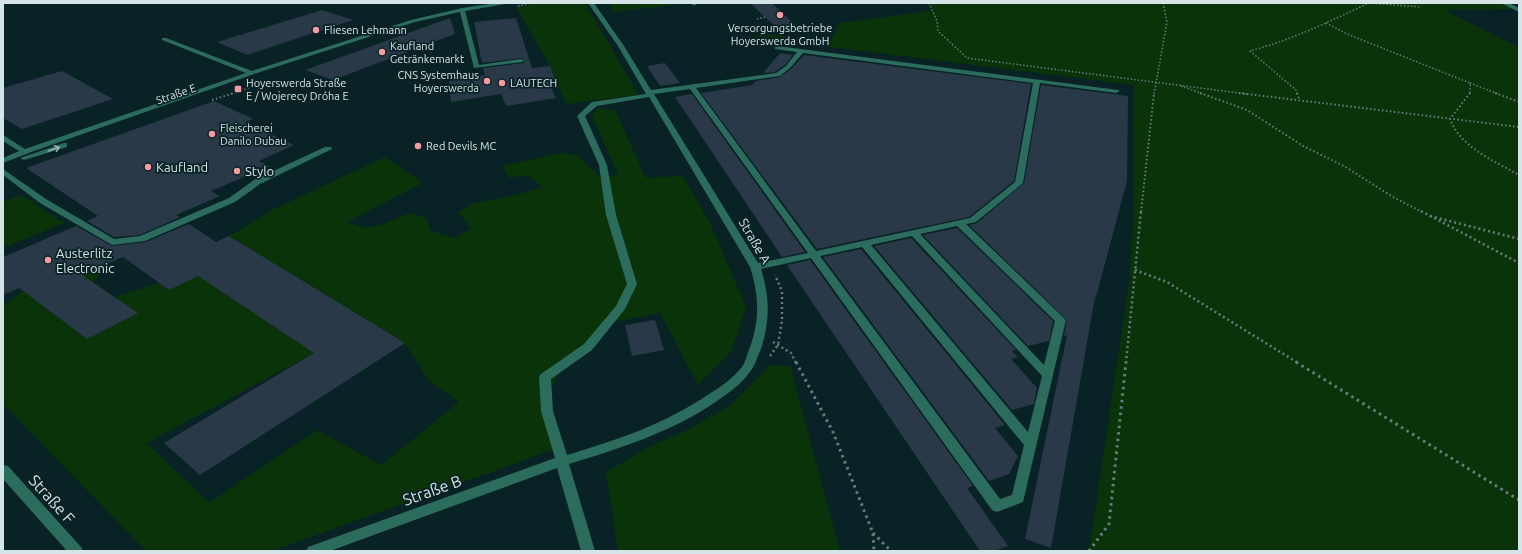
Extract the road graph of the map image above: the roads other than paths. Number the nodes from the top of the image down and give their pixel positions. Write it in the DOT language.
graph roads {
  1 [pos="508,3"];
  2 [pos="591,3"];
  3 [pos="1504,3"];
  4 [pos="470,6"];
  5 [pos="462,10"];
  6 [pos="1519,10"];
  7 [pos="164,39"];
  8 [pos="355,40"];
  9 [pos="777,48"];
  10 [pos="801,52"];
  11 [pos="521,61"];
  12 [pos="252,73"];
  13 [pos="1037,81"];
  14 [pos="692,87"];
  15 [pos="1116,91"];
  16 [pos="650,94"];
  17 [pos="3,137"];
  18 [pos="328,148"];
  19 [pos="25,152"];
  20 [pos="3,162"];
  21 [pos="3,171"];
  22 [pos="959,223"];
  23 [pos="914,233"];
  24 [pos="864,243"];
  25 [pos="815,254"];
  26 [pos="755,267"];
  27 [pos="1047,375"];
  28 [pos="1030,443"];
  29 [pos="562,461"];
  30 [pos="3,470"];
  31 [pos="76,551"];
  32 [pos="313,551"];
  33 [pos="588,551"];
  1 -- 4 [label="street, Straße E"];
  2 -- 16 [label="street, Straße A"];
  3 -- 6 [label="street"];
  4 -- 5 [label="street, Straße E"];
  5 -- 8 [label="street, Straße E"];
  5 -- 11 [label="street"];
  7 -- 12 [label="street"];
  8 -- 12 [label="street, Straße E"];
  20 -- 8 [label="street, Straße E, one-way"];
  9 -- 10 [label="street"];
  10 -- 13 [label="street"];
  10 -- 14 [label="street"];
  12 -- 19 [label="street, Straße E"];
  13 -- 15 [label="street"];
  13 -- 22 [label="street"];
  14 -- 16 [label="street"];
  14 -- 25 [label="street"];
  16 -- 26 [label="street, Straße A"];
  16 -- 29 [label="street"];
  17 -- 19 [label="street"];
  18 -- 21 [label="street"];
  19 -- 20 [label="street, Straße E"];
  22 -- 23 [label="street"];
  22 -- 27 [label="street"];
  23 -- 24 [label="street"];
  23 -- 27 [label="street"];
  24 -- 25 [label="street"];
  24 -- 28 [label="street"];
  25 -- 26 [label="street"];
  25 -- 28 [label="street"];
  26 -- 29 [label="street, Straße A"];
  27 -- 28 [label="street"];
  29 -- 32 [label="street, Straße B"];
  29 -- 33 [label="street"];
  30 -- 31 [label="street, Straße F"];
}
